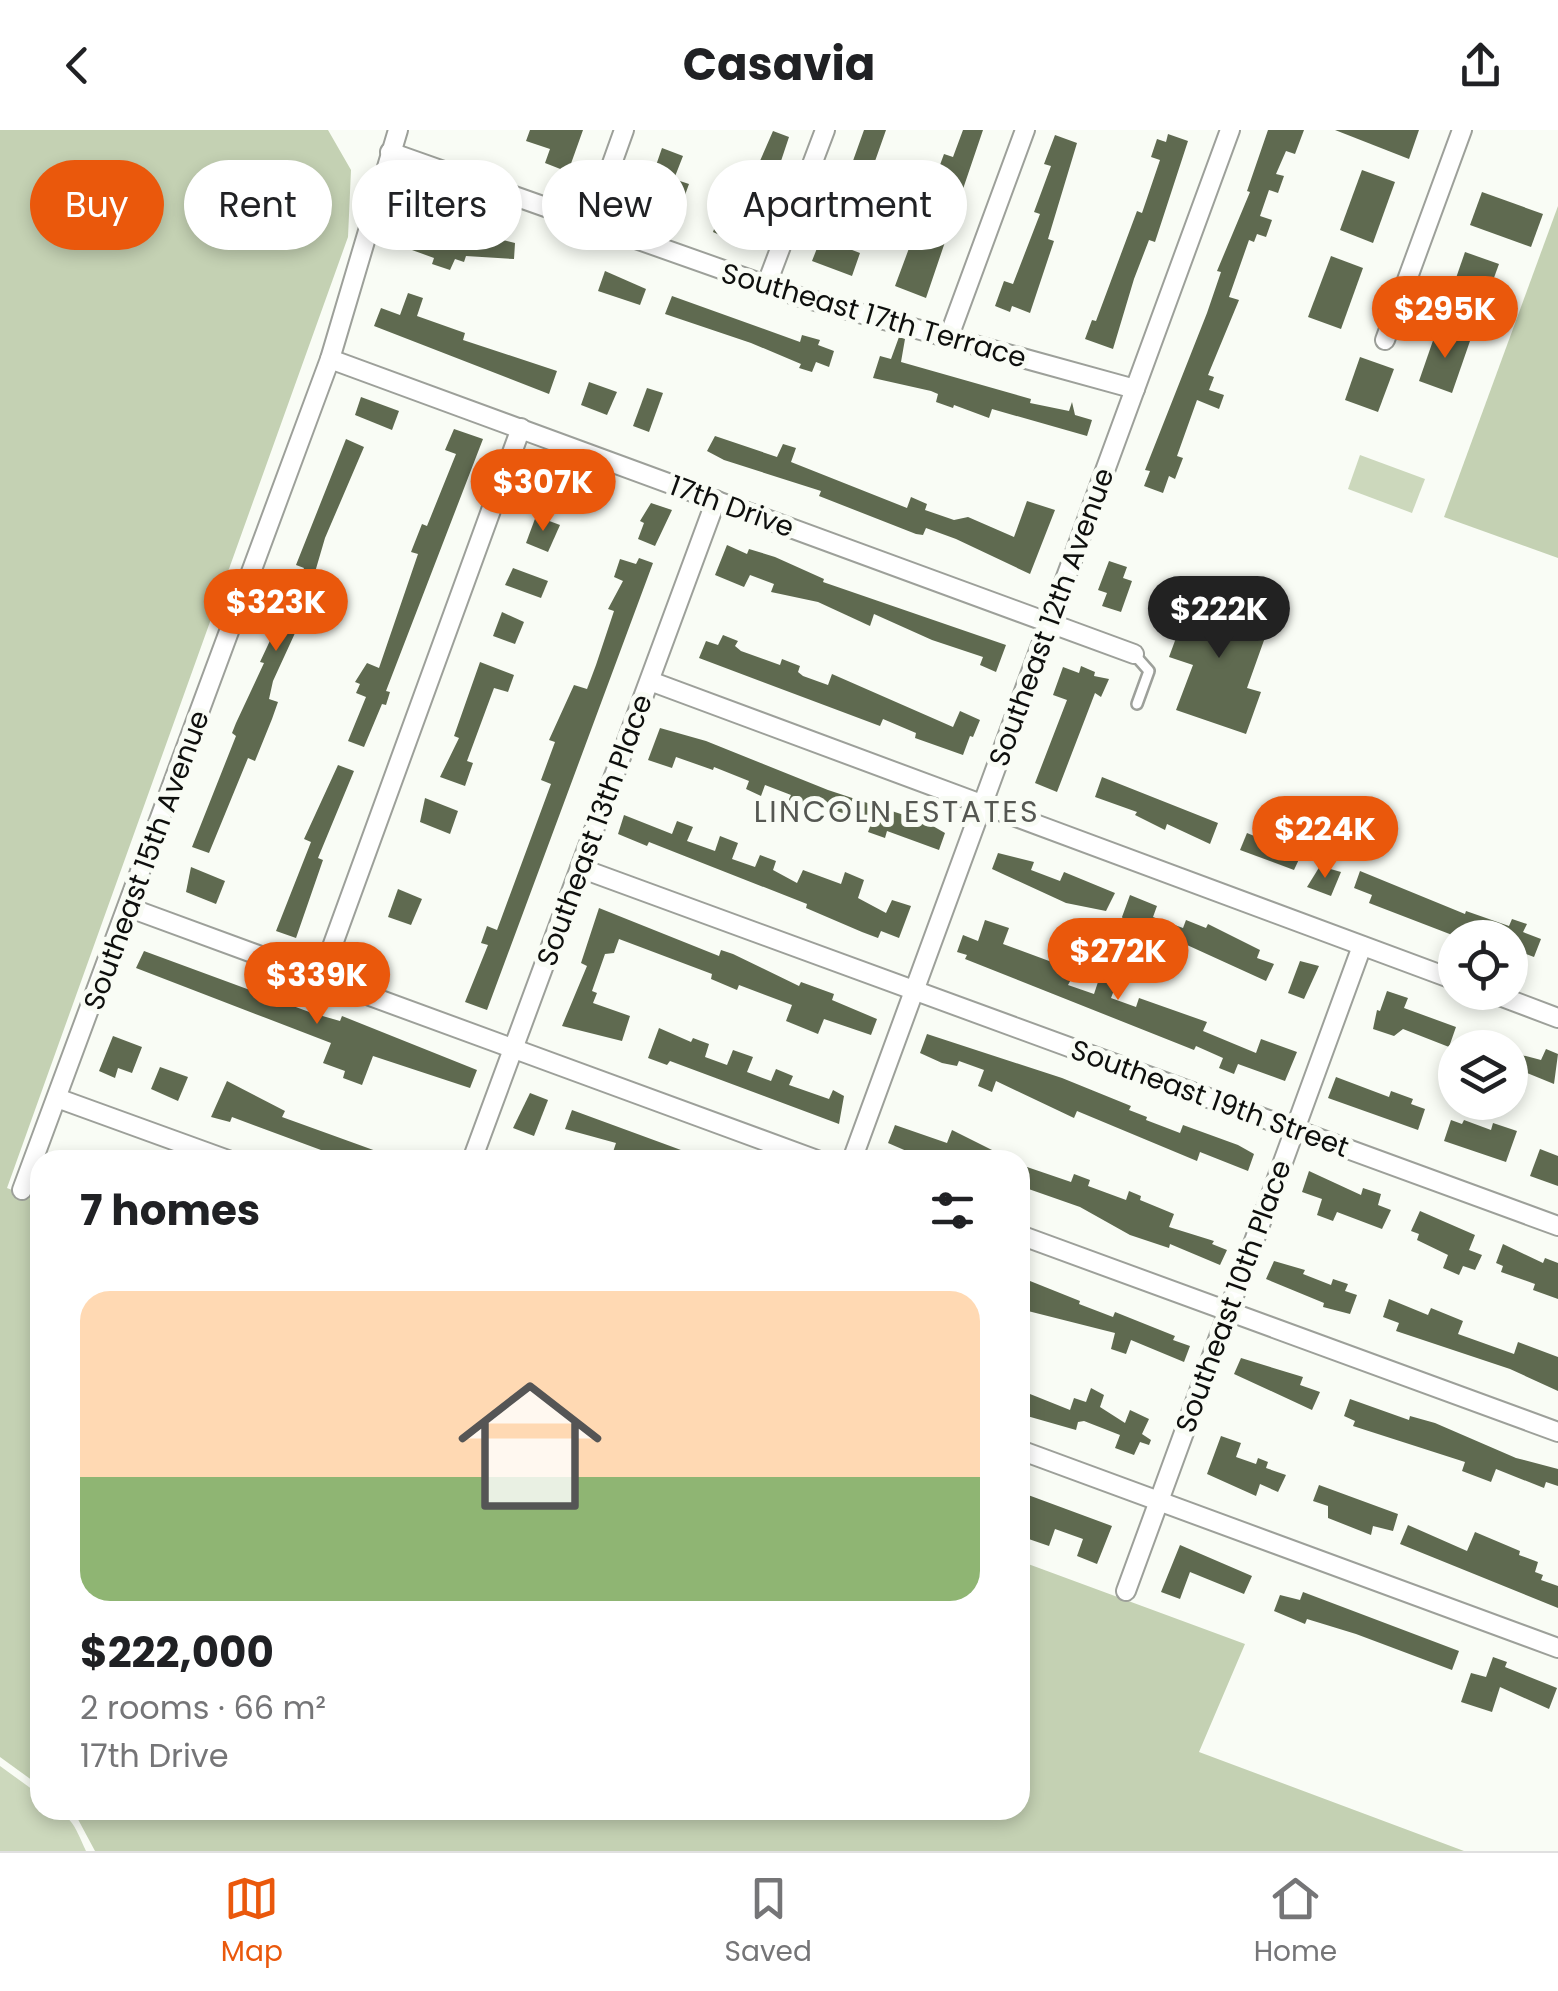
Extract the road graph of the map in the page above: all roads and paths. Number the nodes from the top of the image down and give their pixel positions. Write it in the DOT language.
graph roads {
  1 [pos="398,130"];
  2 [pos="624,130"];
  3 [pos="824,130"];
  4 [pos="1026,130"];
  5 [pos="1230,130"];
  6 [pos="1462,130"];
  7 [pos="390,152"];
  8 [pos="613,160"];
  9 [pos="542,207"];
  10 [pos="662,250"];
  11 [pos="766,286"];
  12 [pos="948,340"];
  13 [pos="1384,340"];
  14 [pos="330,359"];
  15 [pos="1135,389"];
  16 [pos="521,428"];
  17 [pos="716,500"];
  18 [pos="1050,620"];
  19 [pos="1134,654"];
  20 [pos="650,681"];
  21 [pos="1138,704"];
  22 [pos="983,803"];
  23 [pos="580,868"];
  24 [pos="130,908"];
  25 [pos="1362,946"];
  26 [pos="1438,974"];
  27 [pos="321,976"];
  28 [pos="915,989"];
  29 [pos="1528,1007"];
  30 [pos="1558,1018"];
  31 [pos="514,1048"];
  32 [pos="57,1098"];
  33 [pos="1295,1129"];
  34 [pos="37,1150"];
  35 [pos="200,1150"];
  36 [pos="476,1150"];
  37 [pos="790,1150"];
  38 [pos="856,1150"];
  39 [pos="30,1169"];
  40 [pos="22,1190"];
  41 [pos="1558,1226"];
  42 [pos="1030,1238"];
  43 [pos="1226,1310"];
  44 [pos="1558,1432"];
  45 [pos="1030,1454"];
  46 [pos="1158,1501"];
  47 [pos="1126,1591"];
  48 [pos="1558,1648"];
  1 -- 7 [label="street, Southeast 15th Avenue"];
  2 -- 8 [label="street"];
  3 -- 11 [label="street"];
  4 -- 12 [label="street"];
  5 -- 15 [label="street, Southeast 12th Avenue"];
  6 -- 13 [label="street"];
  7 -- 9 [label="street, Southeast 17th Terrace"];
  7 -- 14 [label="street, Southeast 15th Avenue"];
  10 -- 11 [label="street, Southeast 17th Terrace"];
  11 -- 12 [label="street, Southeast 17th Terrace"];
  12 -- 15 [label="street, Southeast 17th Terrace"];
  14 -- 16 [label="street, 17th Drive"];
  14 -- 24 [label="street, Southeast 15th Avenue"];
  15 -- 18 [label="street, Southeast 12th Avenue"];
  16 -- 17 [label="street, 17th Drive"];
  16 -- 27 [label="street"];
  17 -- 18 [label="street, 17th Drive"];
  17 -- 20 [label="street, Southeast 13th Place"];
  18 -- 19 [label="street, 17th Drive"];
  18 -- 22 [label="street, Southeast 12th Avenue"];
  19 -- 21 [label="lane"];
  20 -- 22 [label="street"];
  20 -- 23 [label="street, Southeast 13th Place"];
  22 -- 25 [label="street"];
  22 -- 28 [label="street, Southeast 12th Avenue"];
  23 -- 28 [label="street, Southeast 19th Street"];
  23 -- 31 [label="street, Southeast 13th Place"];
  24 -- 27 [label="street"];
  24 -- 32 [label="street, Southeast 15th Avenue"];
  25 -- 26 [label="street"];
  25 -- 33 [label="street, Southeast 10th Place"];
  27 -- 31 [label="street"];
  28 -- 33 [label="street, Southeast 19th Street"];
  28 -- 38 [label="street, Southeast 12th Avenue"];
  29 -- 30 [label="street"];
  31 -- 36 [label="street, Southeast 13th Place"];
  31 -- 37 [label="street"];
  32 -- 34 [label="street, Southeast 15th Avenue"];
  32 -- 35 [label="street"];
  33 -- 41 [label="street, Southeast 19th Street"];
  33 -- 43 [label="street, Southeast 10th Place"];
  39 -- 40 [label="street, Southeast 15th Avenue"];
  42 -- 43 [label="street"];
  43 -- 44 [label="street"];
  43 -- 46 [label="street, Southeast 10th Place"];
  45 -- 46 [label="street"];
  46 -- 47 [label="street, Southeast 10th Place"];
  46 -- 48 [label="street"];
}
